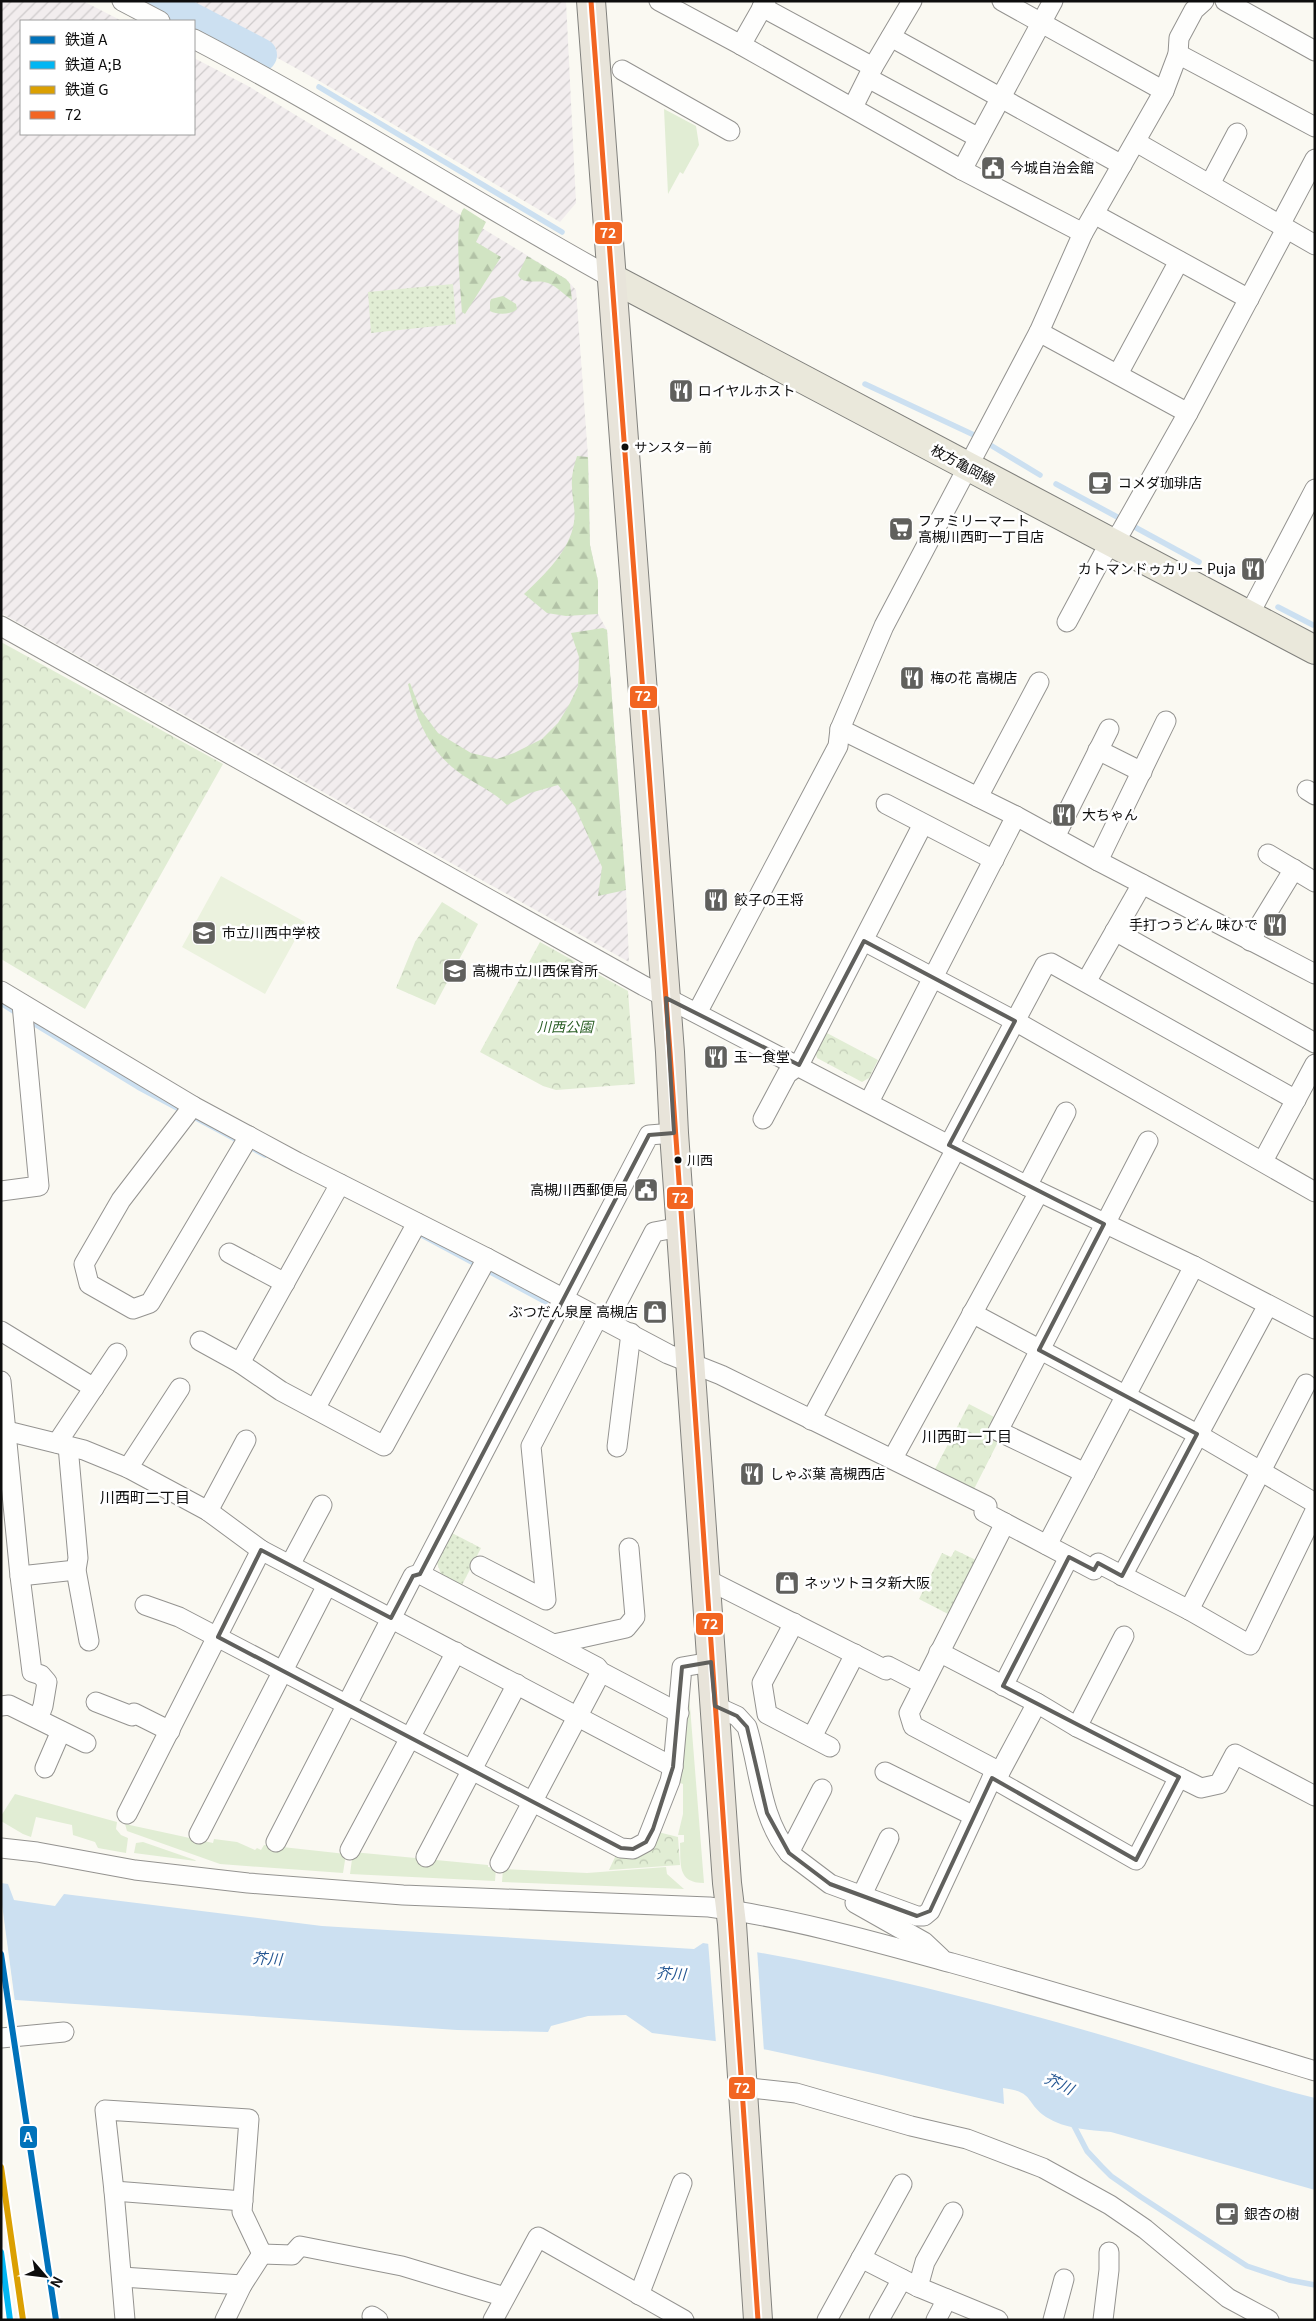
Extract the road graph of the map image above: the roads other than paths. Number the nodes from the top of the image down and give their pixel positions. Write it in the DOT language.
graph roads {
  1 [pos="122,1"];
  2 [pos="591,1"];
  3 [pos="659,1"];
  4 [pos="912,1"];
  5 [pos="1002,1"];
  6 [pos="1053,1"];
  7 [pos="1204,1"];
  8 [pos="1225,1"];
  9 [pos="764,4"];
  10 [pos="158,20"];
  11 [pos="1042,23"];
  12 [pos="892,37"];
  13 [pos="195,40"];
  14 [pos="741,44"];
  15 [pos="1315,52"];
  16 [pos="1178,54"];
  17 [pos="622,70"];
  18 [pos="871,73"];
  19 [pos="1164,91"];
  20 [pos="1001,98"];
  21 [pos="853,107"];
  22 [pos="1315,127"];
  23 [pos="730,131"];
  24 [pos="1237,133"];
  25 [pos="979,138"];
  26 [pos="1136,142"];
  27 [pos="1315,160"];
  28 [pos="1122,166"];
  29 [pos="962,170"];
  30 [pos="1210,184"];
  31 [pos="1094,214"];
  32 [pos="1283,227"];
  33 [pos="1083,233"];
  34 [pos="1315,245"];
  35 [pos="1179,261"];
  36 [pos="612,278"];
  37 [pos="1249,299"];
  38 [pos="1039,332"];
  39 [pos="1118,374"];
  40 [pos="1188,413"];
  41 [pos="968,468"];
  42 [pos="1315,490"];
  43 [pos="1112,544"];
  44 [pos="1249,615"];
  45 [pos="1067,622"];
  46 [pos="1,626"];
  47 [pos="1315,650"];
  48 [pos="1039,682"];
  49 [pos="1166,721"];
  50 [pos="840,729"];
  51 [pos="1109,729"];
  52 [pos="1098,750"];
  53 [pos="1142,772"];
  54 [pos="978,797"];
  55 [pos="886,804"];
  56 [pos="1016,816"];
  57 [pos="923,824"];
  58 [pos="1055,837"];
  59 [pos="1268,854"];
  60 [pos="994,860"];
  61 [pos="1098,862"];
  62 [pos="1294,869"];
  63 [pos="1315,882"];
  64 [pos="1142,884"];
  65 [pos="1115,930"];
  66 [pos="864,941"];
  67 [pos="1250,941"];
  68 [pos="1315,974"];
  69 [pos="934,977"];
  70 [pos="1086,982"];
  71 [pos="1,991"];
  72 [pos="666,998"];
  73 [pos="22,1004"];
  74 [pos="697,1013"];
  75 [pos="1015,1021"];
  76 [pos="1315,1043"];
  77 [pos="1315,1064"];
  78 [pos="798,1065"];
  79 [pos="1296,1100"];
  80 [pos="869,1102"];
  81 [pos="193,1106"];
  82 [pos="1066,1112"];
  83 [pos="762,1119"];
  84 [pos="674,1133"];
  85 [pos="249,1136"];
  86 [pos="1148,1141"];
  87 [pos="952,1147"];
  88 [pos="1263,1162"];
  89 [pos="340,1184"];
  90 [pos="1033,1189"];
  91 [pos="1,1191"];
  92 [pos="1315,1192"];
  93 [pos="417,1223"];
  94 [pos="1104,1224"];
  95 [pos="681,1227"];
  96 [pos="229,1253"];
  97 [pos="484,1265"];
  98 [pos="1194,1266"];
  99 [pos="285,1283"];
  100 [pos="563,1298"];
  101 [pos="1268,1305"];
  102 [pos="972,1313"];
  103 [pos="603,1319"];
  104 [pos="1315,1329"];
  105 [pos="1,1331"];
  106 [pos="631,1333"];
  107 [pos="200,1341"];
  108 [pos="1039,1350"];
  109 [pos="117,1353"];
  110 [pos="240,1363"];
  111 [pos="691,1364"];
  112 [pos="1,1381"];
  113 [pos="1306,1384"];
  114 [pos="94,1388"];
  115 [pos="180,1388"];
  116 [pos="1125,1396"];
  117 [pos="315,1409"];
  118 [pos="812,1420"];
  119 [pos="7,1431"];
  120 [pos="1197,1434"];
  121 [pos="246,1440"];
  122 [pos="63,1445"];
  123 [pos="616,1447"];
  124 [pos="893,1458"];
  125 [pos="128,1468"];
  126 [pos="1085,1473"];
  127 [pos="1261,1473"];
  128 [pos="1315,1503"];
  129 [pos="322,1505"];
  130 [pos="1315,1511"];
  131 [pos="208,1512"];
  132 [pos="1005,1523"];
  133 [pos="1047,1545"];
  134 [pos="629,1548"];
  135 [pos="262,1550"];
  136 [pos="1069,1557"];
  137 [pos="290,1565"];
  138 [pos="480,1566"];
  139 [pos="76,1570"];
  140 [pos="420,1574"];
  141 [pos="20,1576"];
  142 [pos="1122,1576"];
  143 [pos="706,1579"];
  144 [pos="327,1585"];
  145 [pos="145,1605"];
  146 [pos="1189,1610"];
  147 [pos="391,1618"];
  148 [pos="794,1623"];
  149 [pos="600,1634"];
  150 [pos="1124,1636"];
  151 [pos="218,1637"];
  152 [pos="89,1641"];
  153 [pos="554,1644"];
  154 [pos="456,1652"];
  155 [pos="939,1652"];
  156 [pos="855,1654"];
  157 [pos="711,1662"];
  158 [pos="283,1670"];
  159 [pos="599,1670"];
  160 [pos="517,1684"];
  161 [pos="923,1684"];
  162 [pos="1003,1686"];
  163 [pos="96,1702"];
  164 [pos="1037,1703"];
  165 [pos="346,1704"];
  166 [pos="1,1706"];
  167 [pos="715,1706"];
  168 [pos="679,1713"];
  169 [pos="578,1716"];
  170 [pos="38,1719"];
  171 [pos="1078,1727"];
  172 [pos="61,1731"];
  173 [pos="170,1732"];
  174 [pos="410,1737"];
  175 [pos="812,1737"];
  176 [pos="86,1743"];
  177 [pos="830,1747"];
  178 [pos="673,1767"];
  179 [pos="45,1768"];
  180 [pos="472,1769"];
  181 [pos="885,1772"];
  182 [pos="996,1775"];
  183 [pos="1179,1777"];
  184 [pos="822,1789"];
  185 [pos="1315,1796"];
  186 [pos="533,1801"];
  187 [pos="126,1814"];
  188 [pos="974,1816"];
  189 [pos="199,1834"];
  190 [pos="890,1838"];
  191 [pos="276,1842"];
  192 [pos="1,1848"];
  193 [pos="350,1850"];
  194 [pos="788,1853"];
  195 [pos="426,1857"];
  196 [pos="500,1863"];
  197 [pos="830,1884"];
  198 [pos="861,1897"];
  199 [pos="730,1917"];
  200 [pos="944,1961"];
  201 [pos="64,2032"];
  202 [pos="1,2038"];
  203 [pos="1315,2071"];
  204 [pos="742,2079"];
  205 [pos="682,2184"];
  206 [pos="902,2184"];
  207 [pos="114,2191"];
  208 [pos="243,2201"];
  209 [pos="953,2212"];
  210 [pos="1109,2252"];
  211 [pos="262,2254"];
  212 [pos="861,2258"];
  213 [pos="122,2277"];
  214 [pos="1064,2279"];
  215 [pos="910,2283"];
  216 [pos="242,2285"];
  217 [pos="640,2295"];
  218 [pos="505,2297"];
  219 [pos="947,2299"];
  220 [pos="672,2317"];
  221 [pos="125,2320"];
  222 [pos="225,2320"];
  223 [pos="493,2320"];
  224 [pos="758,2320"];
  225 [pos="828,2320"];
  226 [pos="879,2320"];
  227 [pos="936,2320"];
  228 [pos="997,2320"];
  229 [pos="1053,2320"];
  230 [pos="1103,2320"];
  231 [pos="1269,2320"];
  1 -- 10 [label="street"];
  2 -- 36 [label="highway"];
  3 -- 14 [label="street"];
  4 -- 12 [label="street"];
  5 -- 11 [label="street"];
  6 -- 11 [label="street"];
  7 -- 16 [label="street"];
  8 -- 15 [label="street"];
  9 -- 14 [label="street"];
  9 -- 18 [label="street"];
  11 -- 19 [label="street"];
  11 -- 20 [label="street"];
  12 -- 18 [label="street"];
  12 -- 20 [label="street"];
  13 -- 36 [label="street"];
  14 -- 21 [label="street"];
  16 -- 19 [label="street"];
  16 -- 22 [label="street"];
  17 -- 23 [label="street"];
  18 -- 21 [label="street"];
  18 -- 25 [label="street"];
  19 -- 26 [label="street"];
  20 -- 25 [label="street"];
  20 -- 28 [label="street"];
  21 -- 29 [label="street"];
  24 -- 30 [label="street"];
  25 -- 29 [label="street"];
  26 -- 28 [label="street"];
  26 -- 30 [label="street"];
  27 -- 32 [label="street"];
  28 -- 31 [label="street"];
  29 -- 33 [label="street"];
  30 -- 32 [label="street"];
  31 -- 33 [label="street"];
  31 -- 35 [label="street"];
  32 -- 34 [label="street"];
  32 -- 37 [label="street"];
  33 -- 38 [label="street"];
  35 -- 37 [label="street"];
  35 -- 39 [label="street"];
  36 -- 41 [label="main road, 枚方亀岡線"];
  36 -- 72 [label="highway"];
  37 -- 40 [label="street"];
  38 -- 39 [label="street"];
  38 -- 41 [label="street"];
  39 -- 40 [label="street"];
  40 -- 43 [label="street"];
  41 -- 43 [label="main road, 枚方亀岡線"];
  41 -- 50 [label="street"];
  42 -- 44 [label="street"];
  43 -- 44 [label="main road, 枚方亀岡線"];
  43 -- 45 [label="street"];
  44 -- 47 [label="main road, 枚方亀岡線"];
  46 -- 72 [label="street"];
  48 -- 54 [label="street"];
  49 -- 53 [label="street"];
  50 -- 54 [label="street"];
  50 -- 74 [label="street"];
  51 -- 52 [label="street"];
  52 -- 53 [label="street"];
  52 -- 58 [label="street"];
  53 -- 61 [label="street"];
  54 -- 56 [label="street"];
  55 -- 57 [label="street"];
  56 -- 58 [label="street"];
  56 -- 60 [label="street"];
  57 -- 60 [label="street"];
  57 -- 66 [label="street"];
  58 -- 61 [label="street"];
  59 -- 62 [label="street"];
  60 -- 69 [label="street"];
  61 -- 64 [label="street"];
  62 -- 63 [label="street"];
  62 -- 67 [label="street"];
  64 -- 65 [label="street"];
  64 -- 67 [label="street"];
  65 -- 70 [label="street"];
  65 -- 76 [label="street"];
  66 -- 69 [label="street"];
  66 -- 78 [label="street"];
  67 -- 68 [label="street"];
  69 -- 75 [label="street"];
  69 -- 80 [label="street"];
  70 -- 75 [label="street"];
  70 -- 79 [label="street"];
  71 -- 73 [label="street"];
  72 -- 74 [label="street"];
  72 -- 84 [label="highway"];
  73 -- 81 [label="street"];
  73 -- 91 [label="street"];
  74 -- 78 [label="street"];
  75 -- 87 [label="street"];
  75 -- 88 [label="street"];
  77 -- 79 [label="street"];
  78 -- 80 [label="street"];
  78 -- 83 [label="street"];
  79 -- 88 [label="street"];
  80 -- 87 [label="street"];
  81 -- 85 [label="street"];
  81 -- 85 [label="street"];
  82 -- 90 [label="street"];
  84 -- 95 [label="highway"];
  84 -- 100 [label="street"];
  85 -- 89 [label="street"];
  86 -- 94 [label="street"];
  87 -- 90 [label="street"];
  87 -- 118 [label="street"];
  88 -- 92 [label="street"];
  89 -- 93 [label="street"];
  89 -- 99 [label="street"];
  90 -- 94 [label="street"];
  90 -- 102 [label="street"];
  93 -- 97 [label="street"];
  93 -- 117 [label="street"];
  94 -- 98 [label="street"];
  94 -- 108 [label="street"];
  95 -- 103 [label="street"];
  95 -- 111 [label="highway"];
  96 -- 99 [label="street"];
  97 -- 100 [label="street"];
  97 -- 117 [label="street"];
  98 -- 101 [label="street"];
  98 -- 116 [label="street"];
  99 -- 110 [label="street"];
  100 -- 103 [label="street"];
  100 -- 140 [label="street"];
  101 -- 104 [label="street"];
  101 -- 120 [label="street"];
  102 -- 108 [label="street"];
  102 -- 124 [label="street"];
  103 -- 106 [label="street"];
  103 -- 138 [label="street"];
  105 -- 114 [label="street"];
  106 -- 111 [label="street"];
  106 -- 123 [label="street"];
  107 -- 110 [label="street"];
  108 -- 116 [label="street"];
  108 -- 126 [label="street"];
  109 -- 114 [label="street"];
  110 -- 117 [label="street"];
  111 -- 118 [label="street"];
  111 -- 143 [label="highway"];
  112 -- 119 [label="street"];
  113 -- 127 [label="street"];
  114 -- 122 [label="street"];
  115 -- 125 [label="street"];
  116 -- 120 [label="street"];
  116 -- 126 [label="street"];
  118 -- 124 [label="street"];
  119 -- 122 [label="street"];
  119 -- 141 [label="street"];
  120 -- 127 [label="street"];
  120 -- 142 [label="street"];
  121 -- 131 [label="street"];
  122 -- 125 [label="street"];
  122 -- 139 [label="street"];
  124 -- 132 [label="street"];
  125 -- 131 [label="street"];
  126 -- 133 [label="street"];
  127 -- 128 [label="street"];
  127 -- 146 [label="street"];
  129 -- 137 [label="street"];
  130 -- 146 [label="street"];
  131 -- 135 [label="street"];
  132 -- 133 [label="street"];
  132 -- 155 [label="street"];
  133 -- 136 [label="street"];
  134 -- 149 [label="street"];
  135 -- 137 [label="street"];
  135 -- 151 [label="street"];
  136 -- 142 [label="street"];
  136 -- 162 [label="street"];
  137 -- 144 [label="street"];
  139 -- 141 [label="street"];
  139 -- 152 [label="street"];
  140 -- 147 [label="street"];
  140 -- 153 [label="street"];
  141 -- 170 [label="street"];
  142 -- 146 [label="street"];
  143 -- 148 [label="street"];
  143 -- 157 [label="highway"];
  144 -- 147 [label="street"];
  144 -- 158 [label="street"];
  145 -- 151 [label="street"];
  147 -- 154 [label="street"];
  147 -- 165 [label="street"];
  148 -- 156 [label="street"];
  148 -- 175 [label="street"];
  149 -- 153 [label="street"];
  149 -- 159 [label="street"];
  150 -- 171 [label="street"];
  151 -- 158 [label="street"];
  151 -- 173 [label="street"];
  153 -- 159 [label="street"];
  154 -- 160 [label="street"];
  154 -- 174 [label="street"];
  155 -- 161 [label="street"];
  155 -- 162 [label="street"];
  156 -- 161 [label="street"];
  156 -- 175 [label="street"];
  157 -- 167 [label="highway"];
  157 -- 168 [label="street"];
  158 -- 165 [label="street"];
  158 -- 189 [label="street"];
  159 -- 168 [label="street"];
  159 -- 169 [label="street"];
  160 -- 169 [label="street"];
  160 -- 180 [label="street"];
  161 -- 182 [label="street"];
  162 -- 164 [label="street"];
  163 -- 173 [label="street"];
  164 -- 171 [label="street"];
  164 -- 182 [label="street"];
  165 -- 174 [label="street"];
  165 -- 191 [label="street"];
  166 -- 170 [label="street"];
  167 -- 194 [label="street"];
  167 -- 199 [label="highway"];
  168 -- 178 [label="street"];
  169 -- 178 [label="street"];
  169 -- 186 [label="street"];
  170 -- 172 [label="street"];
  171 -- 183 [label="street"];
  172 -- 176 [label="street"];
  172 -- 179 [label="street"];
  173 -- 187 [label="street"];
  174 -- 180 [label="street"];
  174 -- 193 [label="street"];
  175 -- 177 [label="street"];
  178 -- 186 [label="street"];
  180 -- 186 [label="street"];
  180 -- 195 [label="street"];
  181 -- 188 [label="street"];
  182 -- 183 [label="street"];
  182 -- 188 [label="street"];
  183 -- 185 [label="street"];
  184 -- 194 [label="street"];
  186 -- 196 [label="street"];
  188 -- 198 [label="street"];
  190 -- 198 [label="street"];
  192 -- 199 [label="street"];
  194 -- 197 [label="street"];
  197 -- 198 [label="street"];
  197 -- 200 [label="street"];
  199 -- 200 [label="street"];
  199 -- 204 [label="highway"];
  200 -- 203 [label="street"];
  201 -- 202 [label="street"];
  204 -- 224 [label="highway"];
  204 -- 231 [label="street"];
  205 -- 217 [label="street"];
  206 -- 212 [label="street"];
  207 -- 208 [label="street"];
  207 -- 208 [label="street"];
  207 -- 213 [label="street"];
  208 -- 211 [label="street"];
  209 -- 215 [label="street"];
  210 -- 230 [label="street"];
  211 -- 216 [label="street"];
  211 -- 218 [label="street"];
  212 -- 215 [label="street"];
  212 -- 225 [label="street"];
  213 -- 216 [label="street"];
  213 -- 221 [label="street"];
  214 -- 229 [label="street"];
  215 -- 219 [label="street"];
  215 -- 226 [label="street"];
  216 -- 222 [label="street"];
  217 -- 218 [label="street"];
  217 -- 220 [label="street"];
  218 -- 223 [label="street"];
  219 -- 227 [label="street"];
  219 -- 228 [label="street"];
}
